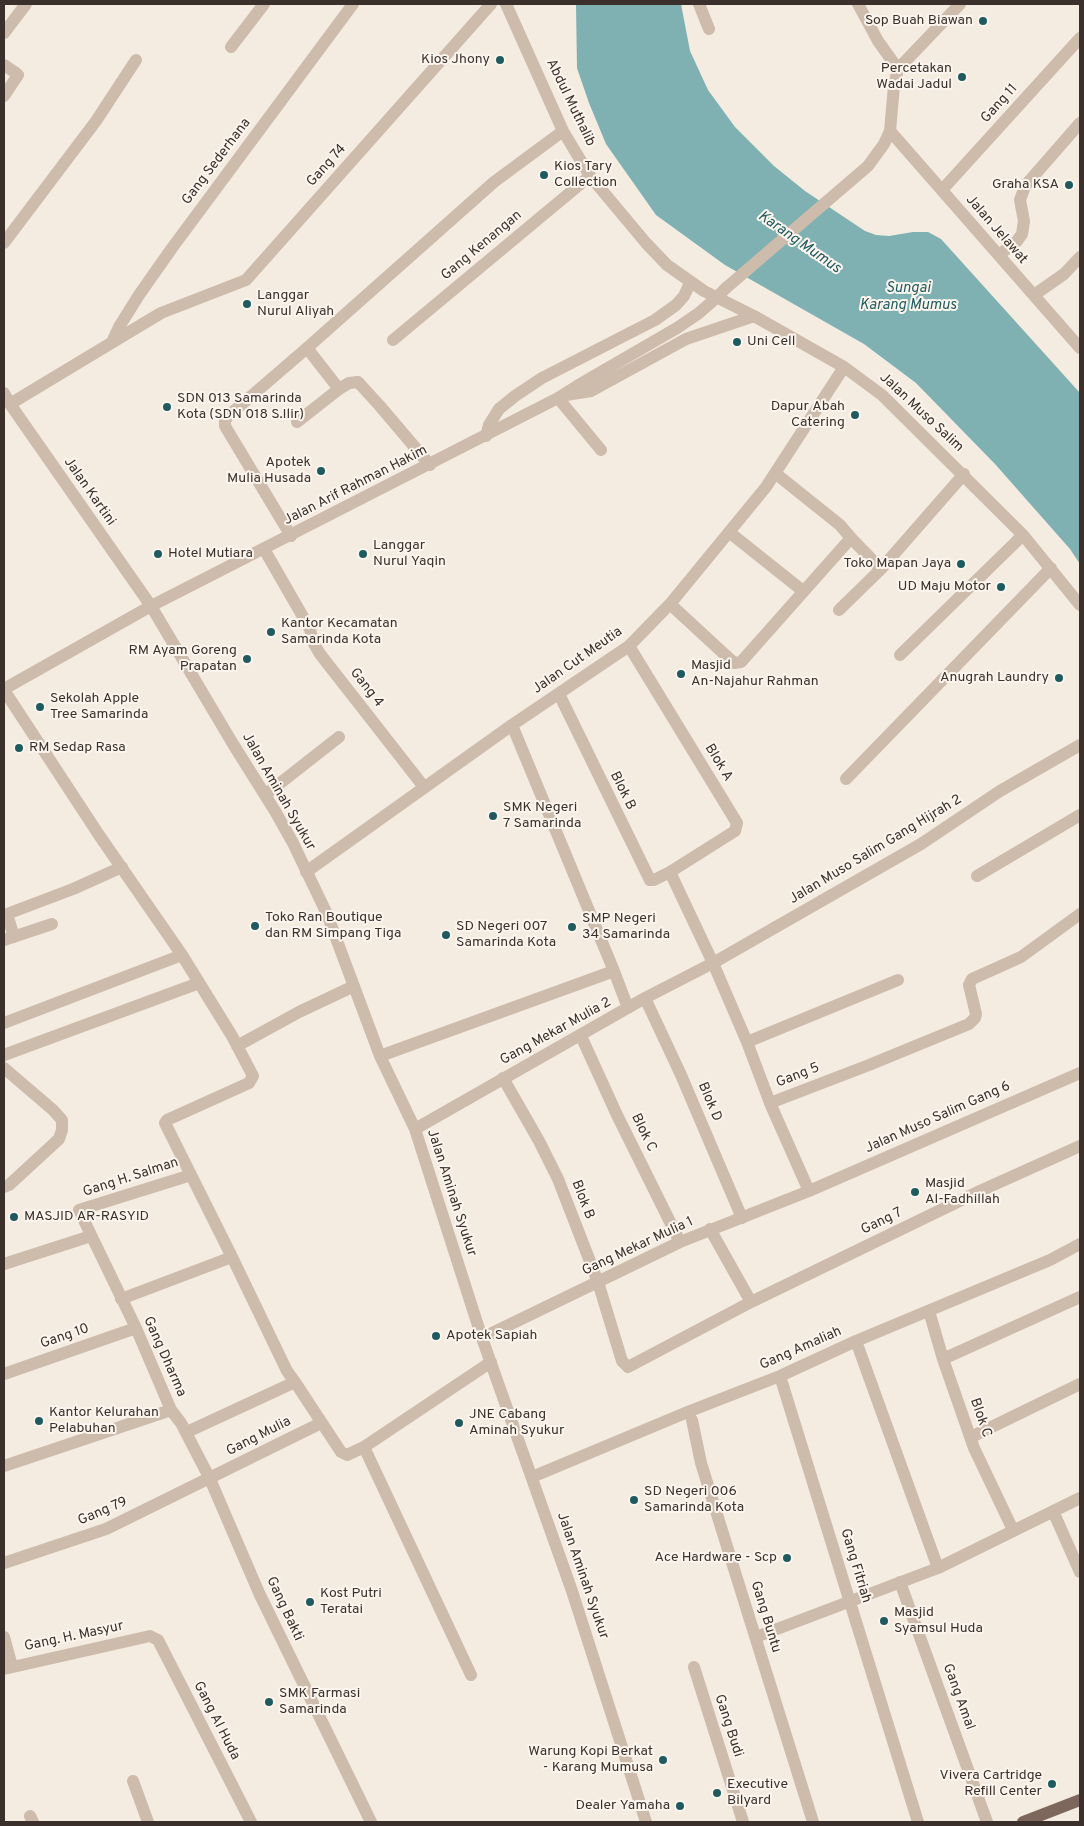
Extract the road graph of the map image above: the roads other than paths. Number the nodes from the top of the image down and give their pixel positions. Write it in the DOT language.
graph roads {
  1 [pos="26,4"];
  2 [pos="264,4"];
  3 [pos="352,4"];
  4 [pos="491,4"];
  5 [pos="506,4"];
  6 [pos="699,4"];
  7 [pos="858,4"];
  8 [pos="960,4"];
  9 [pos="709,29"];
  10 [pos="4,33"];
  11 [pos="1080,38"];
  12 [pos="230,47"];
  13 [pos="136,60"];
  14 [pos="4,65"];
  15 [pos="898,69"];
  16 [pos="4,96"];
  17 [pos="1080,123"];
  18 [pos="563,130"];
  19 [pos="890,131"];
  20 [pos="590,176"];
  21 [pos="942,190"];
  22 [pos="4,243"];
  23 [pos="999,255"];
  24 [pos="1080,257"];
  25 [pos="690,283"];
  26 [pos="704,291"];
  27 [pos="1034,295"];
  28 [pos="754,316"];
  29 [pos="393,340"];
  30 [pos="1078,341"];
  31 [pos="110,344"];
  32 [pos="307,348"];
  33 [pos="844,367"];
  34 [pos="339,389"];
  35 [pos="560,397"];
  36 [pos="7,399"];
  37 [pos="297,422"];
  38 [pos="486,436"];
  39 [pos="601,450"];
  40 [pos="430,465"];
  41 [pos="775,473"];
  42 [pos="964,474"];
  43 [pos="729,532"];
  44 [pos="1023,535"];
  45 [pos="291,536"];
  46 [pos="851,538"];
  47 [pos="264,549"];
  48 [pos="1051,568"];
  49 [pos="881,569"];
  50 [pos="802,591"];
  51 [pos="670,604"];
  52 [pos="1080,605"];
  53 [pos="151,606"];
  54 [pos="839,610"];
  55 [pos="629,646"];
  56 [pos="900,655"];
  57 [pos="4,690"];
  58 [pos="559,694"];
  59 [pos="512,725"];
  60 [pos="339,737"];
  61 [pos="1080,745"];
  62 [pos="846,779"];
  63 [pos="424,787"];
  64 [pos="265,795"];
  65 [pos="1080,815"];
  66 [pos="122,867"];
  67 [pos="306,872"];
  68 [pos="670,872"];
  69 [pos="977,876"];
  70 [pos="1080,914"];
  71 [pos="52,924"];
  72 [pos="9,939"];
  73 [pos="182,955"];
  74 [pos="713,963"];
  75 [pos="614,970"];
  76 [pos="898,980"];
  77 [pos="199,983"];
  78 [pos="354,986"];
  79 [pos="645,998"];
  80 [pos="628,1008"];
  81 [pos="4,1023"];
  82 [pos="581,1036"];
  83 [pos="747,1042"];
  84 [pos="237,1046"];
  85 [pos="4,1055"];
  86 [pos="380,1056"];
  87 [pos="4,1068"];
  88 [pos="1080,1073"];
  89 [pos="503,1078"];
  90 [pos="770,1103"];
  91 [pos="415,1129"];
  92 [pos="1080,1146"];
  93 [pos="191,1174"];
  94 [pos="4,1187"];
  95 [pos="809,1191"];
  96 [pos="79,1210"];
  97 [pos="742,1218"];
  98 [pos="710,1229"];
  99 [pos="91,1236"];
  100 [pos="680,1242"];
  101 [pos="1080,1244"];
  102 [pos="232,1257"];
  103 [pos="4,1264"];
  104 [pos="598,1282"];
  105 [pos="1080,1298"];
  106 [pos="121,1299"];
  107 [pos="751,1302"];
  108 [pos="929,1311"];
  109 [pos="136,1328"];
  110 [pos="482,1338"];
  111 [pos="856,1341"];
  112 [pos="943,1359"];
  113 [pos="491,1362"];
  114 [pos="4,1374"];
  115 [pos="780,1376"];
  116 [pos="295,1382"];
  117 [pos="1080,1384"];
  118 [pos="171,1410"];
  119 [pos="692,1420"];
  120 [pos="321,1423"];
  121 [pos="186,1432"];
  122 [pos="971,1437"];
  123 [pos="364,1447"];
  124 [pos="4,1466"];
  125 [pos="532,1477"];
  126 [pos="210,1479"];
  127 [pos="1080,1498"];
  128 [pos="1053,1511"];
  129 [pos="1013,1530"];
  130 [pos="4,1563"];
  131 [pos="938,1568"];
  132 [pos="1080,1572"];
  133 [pos="900,1582"];
  134 [pos="850,1602"];
  135 [pos="150,1636"];
  136 [pos="4,1637"];
  137 [pos="756,1637"];
  138 [pos="8,1667"];
  139 [pos="694,1668"];
  140 [pos="471,1675"];
  141 [pos="133,1781"];
  142 [pos="1080,1800"];
  143 [pos="148,1822"];
  144 [pos="251,1822"];
  145 [pos="371,1822"];
  146 [pos="646,1822"];
  147 [pos="743,1822"];
  148 [pos="813,1822"];
  149 [pos="918,1822"];
  150 [pos="988,1822"];
  151 [pos="1023,1822"];
  1 -- 10 [label="street"];
  2 -- 12 [label="street"];
  3 -- 31 [label="street, Gang Sederhana"];
  4 -- 31 [label="street, Gang 74"];
  5 -- 18 [label="street, Abdul Muthalib"];
  6 -- 9 [label="street"];
  7 -- 15 [label="street"];
  8 -- 15 [label="street"];
  11 -- 21 [label="street, Gang 11"];
  13 -- 22 [label="street"];
  14 -- 16 [label="street"];
  15 -- 19 [label="street"];
  17 -- 23 [label="street"];
  18 -- 20 [label="street, Abdul Muthalib"];
  18 -- 32 [label="street"];
  19 -- 21 [label="street, Jalan Jelawat"];
  19 -- 35 [label="street, Jalan Arif Rahman Hakim, bridge"];
  20 -- 25 [label="street, Abdul Muthalib"];
  20 -- 29 [label="street, Gang Kenangan"];
  21 -- 23 [label="street, Jalan Jelawat"];
  23 -- 27 [label="street, Jalan Jelawat"];
  24 -- 27 [label="street"];
  25 -- 26 [label="street, Abdul Muthalib"];
  25 -- 38 [label="street"];
  26 -- 28 [label="street, Jalan Muso Salim"];
  27 -- 30 [label="street, Jalan Jelawat"];
  28 -- 33 [label="street, Jalan Muso Salim"];
  28 -- 35 [label="street"];
  31 -- 36 [label="street"];
  32 -- 34 [label="street"];
  32 -- 45 [label="street"];
  33 -- 41 [label="street, Jalan Cut Meutia"];
  33 -- 42 [label="street, Jalan Muso Salim"];
  34 -- 37 [label="street"];
  34 -- 40 [label="street"];
  35 -- 38 [label="street, Jalan Arif Rahman Hakim"];
  35 -- 39 [label="street"];
  36 -- 53 [label="street, Jalan Kartini"];
  38 -- 40 [label="street, Jalan Arif Rahman Hakim"];
  40 -- 45 [label="street, Jalan Arif Rahman Hakim"];
  41 -- 43 [label="street, Jalan Cut Meutia"];
  41 -- 46 [label="street"];
  42 -- 44 [label="street, Jalan Muso Salim"];
  42 -- 49 [label="street"];
  43 -- 50 [label="street"];
  43 -- 51 [label="street, Jalan Cut Meutia"];
  44 -- 48 [label="street, Jalan Muso Salim"];
  44 -- 56 [label="street"];
  45 -- 47 [label="street, Jalan Arif Rahman Hakim"];
  46 -- 49 [label="street"];
  46 -- 50 [label="street"];
  47 -- 53 [label="street, Jalan Arif Rahman Hakim"];
  47 -- 63 [label="street, Gang 4"];
  48 -- 52 [label="street, Jalan Muso Salim"];
  48 -- 62 [label="street"];
  49 -- 54 [label="street"];
  50 -- 51 [label="street"];
  51 -- 55 [label="street, Jalan Cut Meutia"];
  53 -- 57 [label="street, Jalan Arif Rahman Hakim"];
  53 -- 64 [label="street, Jalan Aminah Syukur"];
  55 -- 58 [label="street, Jalan Cut Meutia"];
  55 -- 68 [label="street, Blok A"];
  57 -- 66 [label="street"];
  58 -- 59 [label="street, Jalan Cut Meutia"];
  58 -- 68 [label="street, Blok B"];
  59 -- 63 [label="street, Jalan Cut Meutia"];
  59 -- 75 [label="street"];
  60 -- 64 [label="street"];
  61 -- 74 [label="street, Jalan Muso Salim Gang Hijrah 2"];
  63 -- 67 [label="street, Jalan Cut Meutia"];
  64 -- 67 [label="street, Jalan Aminah Syukur"];
  65 -- 69 [label="street"];
  66 -- 72 [label="street"];
  66 -- 73 [label="street"];
  67 -- 78 [label="street, Jalan Aminah Syukur"];
  68 -- 74 [label="street"];
  70 -- 90 [label="street, Gang 5"];
  71 -- 72 [label="street"];
  73 -- 77 [label="street"];
  73 -- 81 [label="street"];
  74 -- 79 [label="street, Gang Mekar Mulia 2"];
  74 -- 83 [label="street, Gang 5"];
  75 -- 80 [label="street"];
  75 -- 86 [label="street"];
  76 -- 83 [label="street"];
  77 -- 84 [label="street"];
  77 -- 85 [label="street"];
  78 -- 84 [label="street"];
  78 -- 86 [label="street, Jalan Aminah Syukur"];
  79 -- 80 [label="street, Gang Mekar Mulia 2"];
  79 -- 97 [label="street, Blok D"];
  80 -- 82 [label="street, Gang Mekar Mulia 2"];
  82 -- 89 [label="street, Gang Mekar Mulia 2"];
  82 -- 100 [label="street, Blok C"];
  83 -- 90 [label="street, Gang 5"];
  84 -- 93 [label="street"];
  86 -- 91 [label="street, Jalan Aminah Syukur"];
  87 -- 94 [label="street"];
  88 -- 95 [label="street, Jalan Muso Salim Gang 6"];
  89 -- 91 [label="street, Gang Mekar Mulia 2"];
  89 -- 104 [label="street, Blok B"];
  90 -- 95 [label="street"];
  91 -- 110 [label="street, Jalan Aminah Syukur"];
  92 -- 107 [label="street, Gang 7"];
  93 -- 96 [label="street, Gang H. Salman"];
  93 -- 102 [label="street"];
  95 -- 97 [label="street, Gang Mekar Mulia 1"];
  96 -- 99 [label="street, Gang Dharma"];
  97 -- 98 [label="street, Gang Mekar Mulia 1"];
  98 -- 100 [label="street, Gang Mekar Mulia 1"];
  98 -- 107 [label="street"];
  99 -- 103 [label="street"];
  99 -- 106 [label="street, Gang Dharma"];
  100 -- 104 [label="street, Gang Mekar Mulia 1"];
  101 -- 108 [label="street, Gang Amaliah"];
  102 -- 106 [label="street"];
  102 -- 116 [label="street"];
  104 -- 107 [label="street, Gang 7"];
  104 -- 110 [label="street, Gang Mekar Mulia 1"];
  105 -- 112 [label="street"];
  106 -- 109 [label="street, Gang Dharma"];
  108 -- 111 [label="street, Gang Amaliah"];
  108 -- 112 [label="street, Blok C"];
  109 -- 114 [label="street, Gang 10"];
  109 -- 118 [label="street, Gang Dharma"];
  110 -- 113 [label="street, Jalan Aminah Syukur"];
  111 -- 115 [label="street, Gang Amaliah"];
  111 -- 131 [label="street"];
  112 -- 122 [label="street, Blok C"];
  113 -- 123 [label="street"];
  113 -- 125 [label="street, Jalan Aminah Syukur"];
  115 -- 125 [label="street, Gang Amaliah"];
  115 -- 134 [label="street, Gang Fitriah"];
  116 -- 120 [label="street"];
  116 -- 121 [label="street"];
  117 -- 122 [label="street"];
  118 -- 121 [label="street, Gang Bakti"];
  118 -- 124 [label="street, Gang Dharma"];
  119 -- 137 [label="street, Gang Buntu"];
  120 -- 123 [label="street"];
  120 -- 126 [label="street, Gang Mulia"];
  121 -- 126 [label="street, Gang Bakti"];
  122 -- 129 [label="street, Blok C"];
  123 -- 140 [label="street"];
  125 -- 146 [label="street, Jalan Aminah Syukur"];
  126 -- 130 [label="street, Gang 79"];
  126 -- 145 [label="street, Gang Bakti"];
  127 -- 128 [label="street"];
  128 -- 129 [label="street"];
  128 -- 132 [label="street"];
  129 -- 131 [label="street"];
  131 -- 133 [label="street"];
  133 -- 134 [label="street"];
  133 -- 150 [label="street, Gang Amal"];
  134 -- 137 [label="street"];
  134 -- 149 [label="street, Gang Fitriah"];
  135 -- 138 [label="street, Gang. H. Masyur"];
  135 -- 144 [label="street, Gang Al Huda"];
  136 -- 138 [label="street"];
  137 -- 148 [label="street, Gang Buntu"];
  139 -- 147 [label="street, Gang Budi"];
  141 -- 143 [label="street"];
  142 -- 151 [label="main road"];
}
